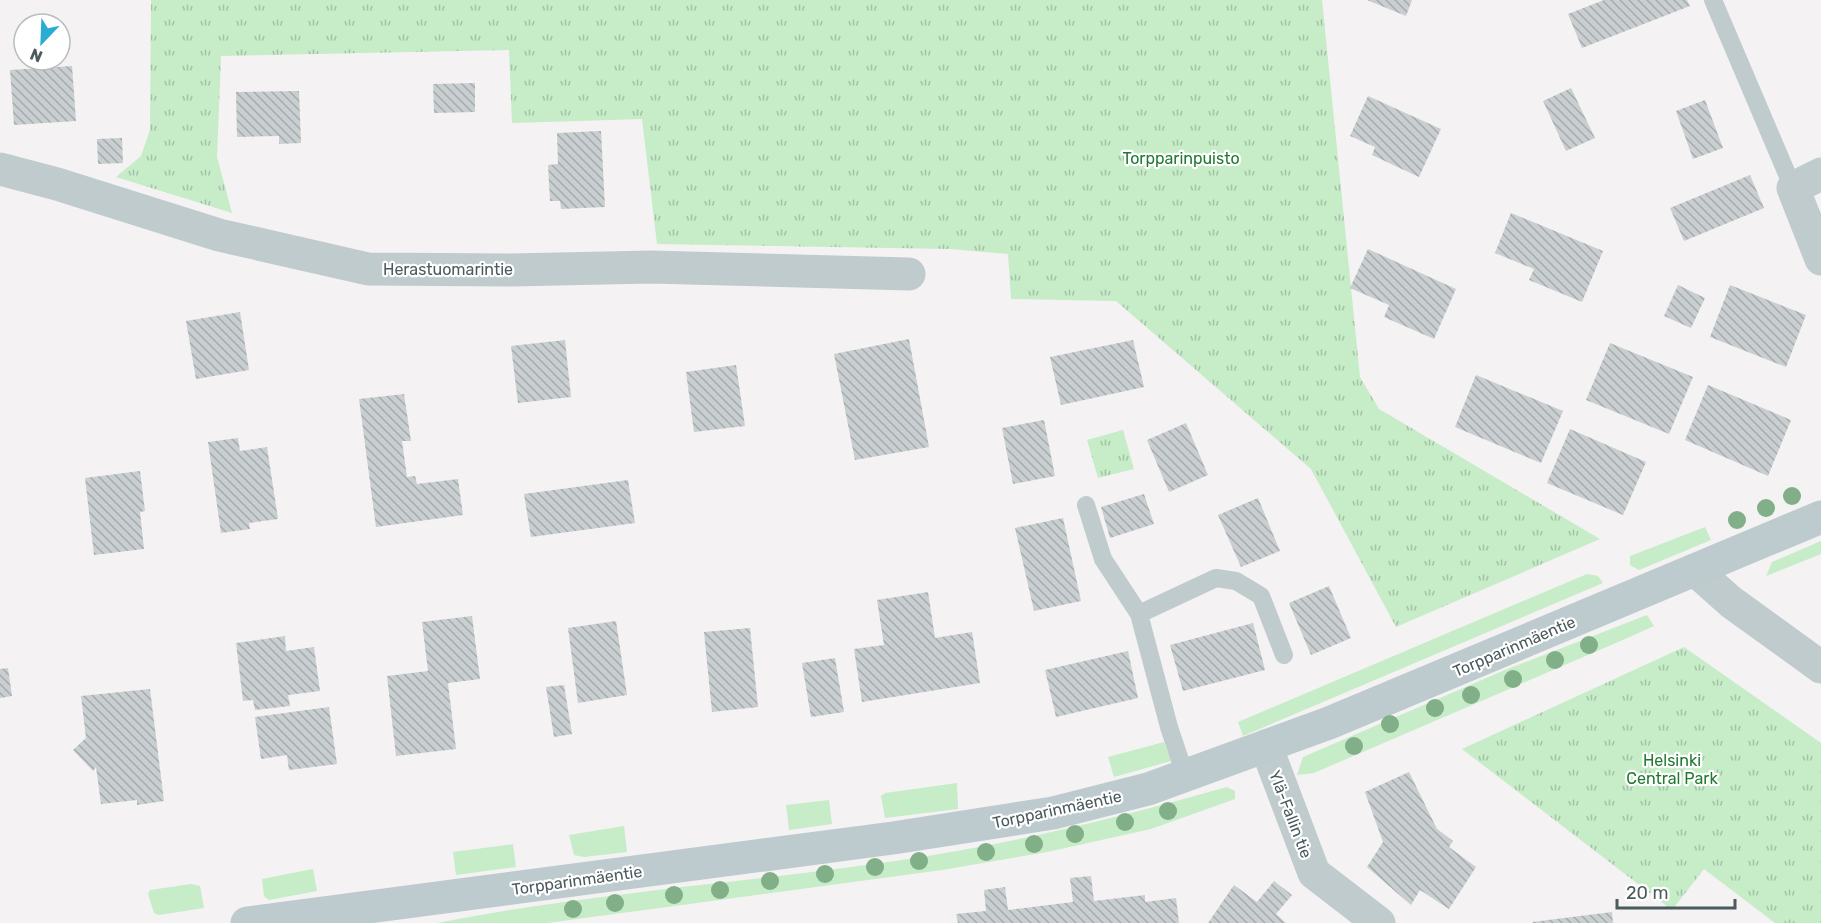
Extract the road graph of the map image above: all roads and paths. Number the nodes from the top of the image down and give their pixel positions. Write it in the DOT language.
graph roads {
  1 [pos="1713,0"];
  2 [pos="0,169"];
  3 [pos="1807,181"];
  4 [pos="1821,259"];
  5 [pos="909,274"];
  6 [pos="1086,505"];
  7 [pos="1821,517"];
  8 [pos="1695,570"];
  9 [pos="1139,614"];
  10 [pos="1284,655"];
  11 [pos="1821,667"];
  12 [pos="1266,746"];
  13 [pos="1185,775"];
  14 [pos="389,914"];
  15 [pos="247,923"];
  16 [pos="1379,923"];
  1 -- 3 [label="lane"];
  2 -- 5 [label="street, Herastuomarintie"];
  3 -- 4 [label="street"];
  6 -- 9 [label="lane"];
  7 -- 8 [label="street, Torpparinmäentie"];
  8 -- 11 [label="street"];
  8 -- 12 [label="street, Torpparinmäentie"];
  9 -- 10 [label="lane"];
  9 -- 13 [label="lane"];
  12 -- 13 [label="street, Torpparinmäentie"];
  12 -- 16 [label="street, Ylä-Fallin tie"];
  13 -- 14 [label="street, Torpparinmäentie"];
  14 -- 15 [label="street, Torpparinmäentie"];
}
